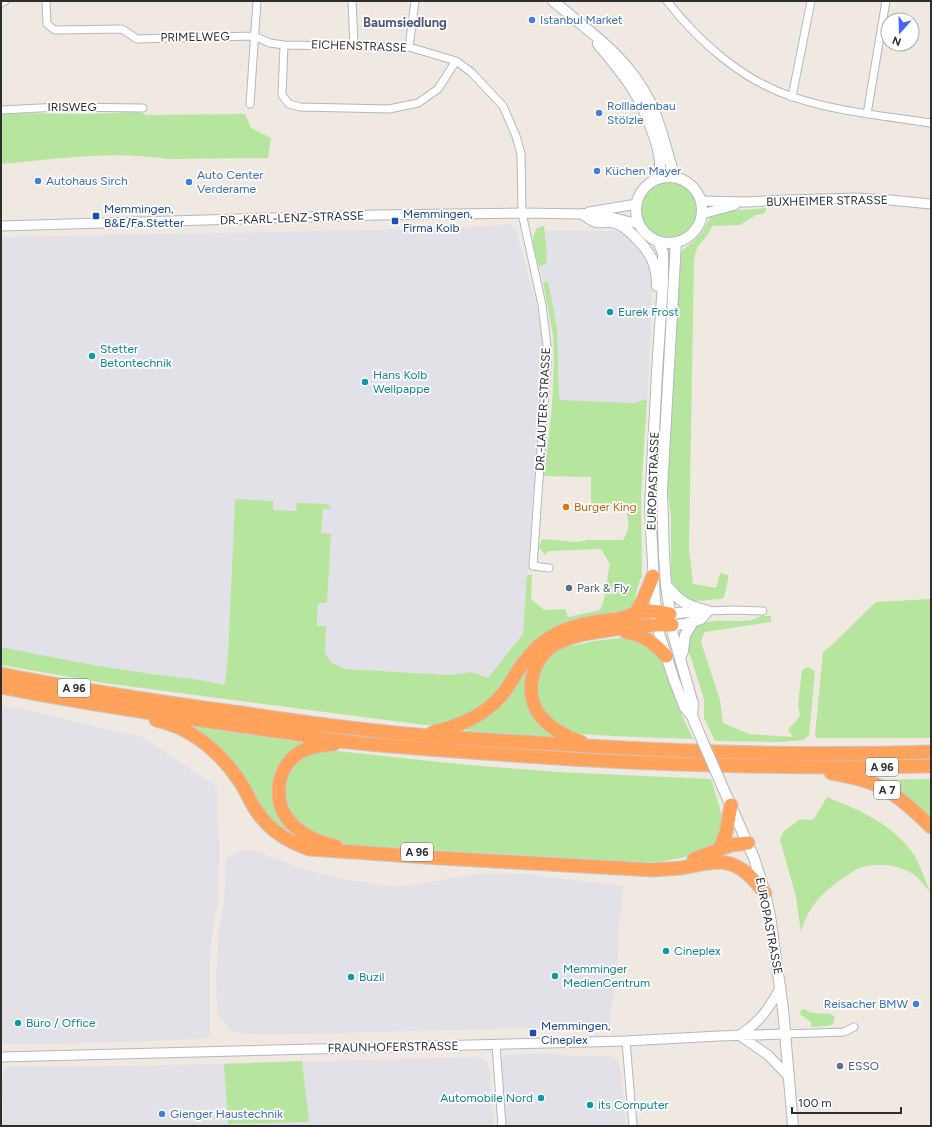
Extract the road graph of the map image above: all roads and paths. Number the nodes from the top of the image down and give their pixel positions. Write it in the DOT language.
graph roads {
  1 [pos="5,1"];
  2 [pos="46,1"];
  3 [pos="258,1"];
  4 [pos="352,1"];
  5 [pos="415,1"];
  6 [pos="553,1"];
  7 [pos="667,1"];
  8 [pos="811,1"];
  9 [pos="886,1"];
  10 [pos="1,3"];
  11 [pos="584,27"];
  12 [pos="254,36"];
  13 [pos="284,45"];
  14 [pos="354,45"];
  15 [pos="409,47"];
  16 [pos="456,61"];
  17 [pos="792,97"];
  18 [pos="250,104"];
  19 [pos="143,108"];
  20 [pos="1,110"];
  21 [pos="867,114"];
  22 [pos="931,123"];
  23 [pos="677,178"];
  24 [pos="658,179"];
  25 [pos="701,201"];
  26 [pos="746,202"];
  27 [pos="637,204"];
  28 [pos="931,204"];
  29 [pos="522,213"];
  30 [pos="583,214"];
  31 [pos="702,214"];
  32 [pos="639,224"];
  33 [pos="1,226"];
  34 [pos="658,241"];
  35 [pos="676,242"];
  36 [pos="661,309"];
  37 [pos="549,568"];
  38 [pos="653,576"];
  39 [pos="666,585"];
  40 [pos="708,611"];
  41 [pos="763,611"];
  42 [pos="635,614"];
  43 [pos="657,618"];
  44 [pos="671,619"];
  45 [pos="693,622"];
  46 [pos="623,628"];
  47 [pos="666,656"];
  48 [pos="680,658"];
  49 [pos="1,674"];
  50 [pos="1,687"];
  51 [pos="96,704"];
  52 [pos="692,716"];
  53 [pos="419,735"];
  54 [pos="350,742"];
  55 [pos="594,747"];
  56 [pos="931,752"];
  57 [pos="795,760"];
  58 [pos="931,766"];
  59 [pos="832,770"];
  60 [pos="731,805"];
  61 [pos="931,827"];
  62 [pos="748,843"];
  63 [pos="716,856"];
  64 [pos="765,893"];
  65 [pos="781,988"];
  66 [pos="854,1026"];
  67 [pos="785,1034"];
  68 [pos="739,1035"];
  69 [pos="626,1042"];
  70 [pos="496,1045"];
  71 [pos="1,1057"];
  72 [pos="789,1076"];
  73 [pos="502,1126"];
  74 [pos="633,1126"];
  75 [pos="793,1126"];
  1 -- 10 [label="street"];
  2 -- 12 [label="street, PRIMELWEG"];
  3 -- 12 [label="street"];
  4 -- 14 [label="street"];
  5 -- 15 [label="street"];
  6 -- 11 [label="main road"];
  7 -- 17 [label="street"];
  8 -- 17 [label="street"];
  9 -- 21 [label="street"];
  11 -- 23 [label="main road"];
  11 -- 24 [label="main road"];
  12 -- 13 [label="street, EICHENSTRASSE"];
  12 -- 18 [label="street"];
  13 -- 14 [label="street, EICHENSTRASSE"];
  13 -- 16 [label="street"];
  14 -- 15 [label="street, EICHENSTRASSE"];
  15 -- 16 [label="street, EICHENSTRASSE"];
  16 -- 29 [label="street, EICHENSTRASSE"];
  17 -- 21 [label="street"];
  19 -- 20 [label="street, IRISWEG"];
  21 -- 22 [label="street"];
  23 -- 24 [label="main road"];
  23 -- 25 [label="main road"];
  24 -- 27 [label="main road"];
  25 -- 26 [label="street, BUXHEIMER STRASSE"];
  25 -- 31 [label="main road"];
  26 -- 28 [label="street, BUXHEIMER STRASSE"];
  26 -- 31 [label="street, BUXHEIMER STRASSE"];
  27 -- 30 [label="street, DR.-KARL-LENZ-STRASSE"];
  27 -- 32 [label="main road"];
  29 -- 30 [label="street, DR.-KARL-LENZ-STRASSE"];
  29 -- 33 [label="street, DR.-KARL-LENZ-STRASSE"];
  29 -- 37 [label="street, DR.-LAUTER-STRASSE"];
  30 -- 32 [label="street, DR.-KARL-LENZ-STRASSE"];
  30 -- 36 [label="main road"];
  31 -- 35 [label="main road"];
  32 -- 34 [label="main road"];
  34 -- 35 [label="main road"];
  34 -- 36 [label="main road, EUROPASTRASSE"];
  35 -- 39 [label="main road, EUROPASTRASSE"];
  36 -- 38 [label="main road, EUROPASTRASSE"];
  38 -- 42 [label="highway"];
  38 -- 43 [label="main road, EUROPASTRASSE"];
  39 -- 40 [label="main road"];
  39 -- 44 [label="main road, EUROPASTRASSE"];
  40 -- 41 [label="street"];
  40 -- 44 [label="main road"];
  40 -- 45 [label="main road"];
  42 -- 43 [label="highway, A 96"];
  42 -- 53 [label="highway, A 96"];
  43 -- 44 [label="highway"];
  43 -- 46 [label="highway"];
  43 -- 47 [label="main road, EUROPASTRASSE"];
  44 -- 45 [label="main road"];
  44 -- 48 [label="main road, EUROPASTRASSE"];
  45 -- 48 [label="main road"];
  46 -- 47 [label="highway"];
  46 -- 55 [label="highway"];
  47 -- 52 [label="main road, EUROPASTRASSE"];
  48 -- 52 [label="main road, EUROPASTRASSE"];
  49 -- 53 [label="highway, A 96"];
  50 -- 51 [label="highway, A 96"];
  51 -- 54 [label="highway, A 96"];
  51 -- 63 [label="highway"];
  52 -- 60 [label="main road, EUROPASTRASSE, bridge"];
  53 -- 55 [label="highway, A 96"];
  54 -- 57 [label="highway, A 96"];
  54 -- 63 [label="highway, A 96"];
  55 -- 57 [label="highway, A 96"];
  56 -- 57 [label="highway, A 96"];
  57 -- 59 [label="highway"];
  58 -- 59 [label="highway, A 96"];
  59 -- 61 [label="highway, A 7"];
  60 -- 62 [label="main road, EUROPASTRASSE"];
  60 -- 63 [label="highway"];
  62 -- 63 [label="highway, A 96"];
  62 -- 64 [label="main road, EUROPASTRASSE"];
  63 -- 64 [label="highway"];
  64 -- 65 [label="main road, EUROPASTRASSE"];
  65 -- 67 [label="main road, EUROPASTRASSE"];
  65 -- 68 [label="street"];
  66 -- 67 [label="street"];
  67 -- 68 [label="street, FRAUNHOFERSTRASSE"];
  67 -- 72 [label="main road, EUROPASTRASSE"];
  68 -- 69 [label="street, FRAUNHOFERSTRASSE"];
  68 -- 72 [label="street"];
  69 -- 70 [label="street, FRAUNHOFERSTRASSE"];
  69 -- 74 [label="street"];
  70 -- 71 [label="street, FRAUNHOFERSTRASSE"];
  70 -- 73 [label="street"];
  72 -- 75 [label="main road, EUROPASTRASSE"];
}
